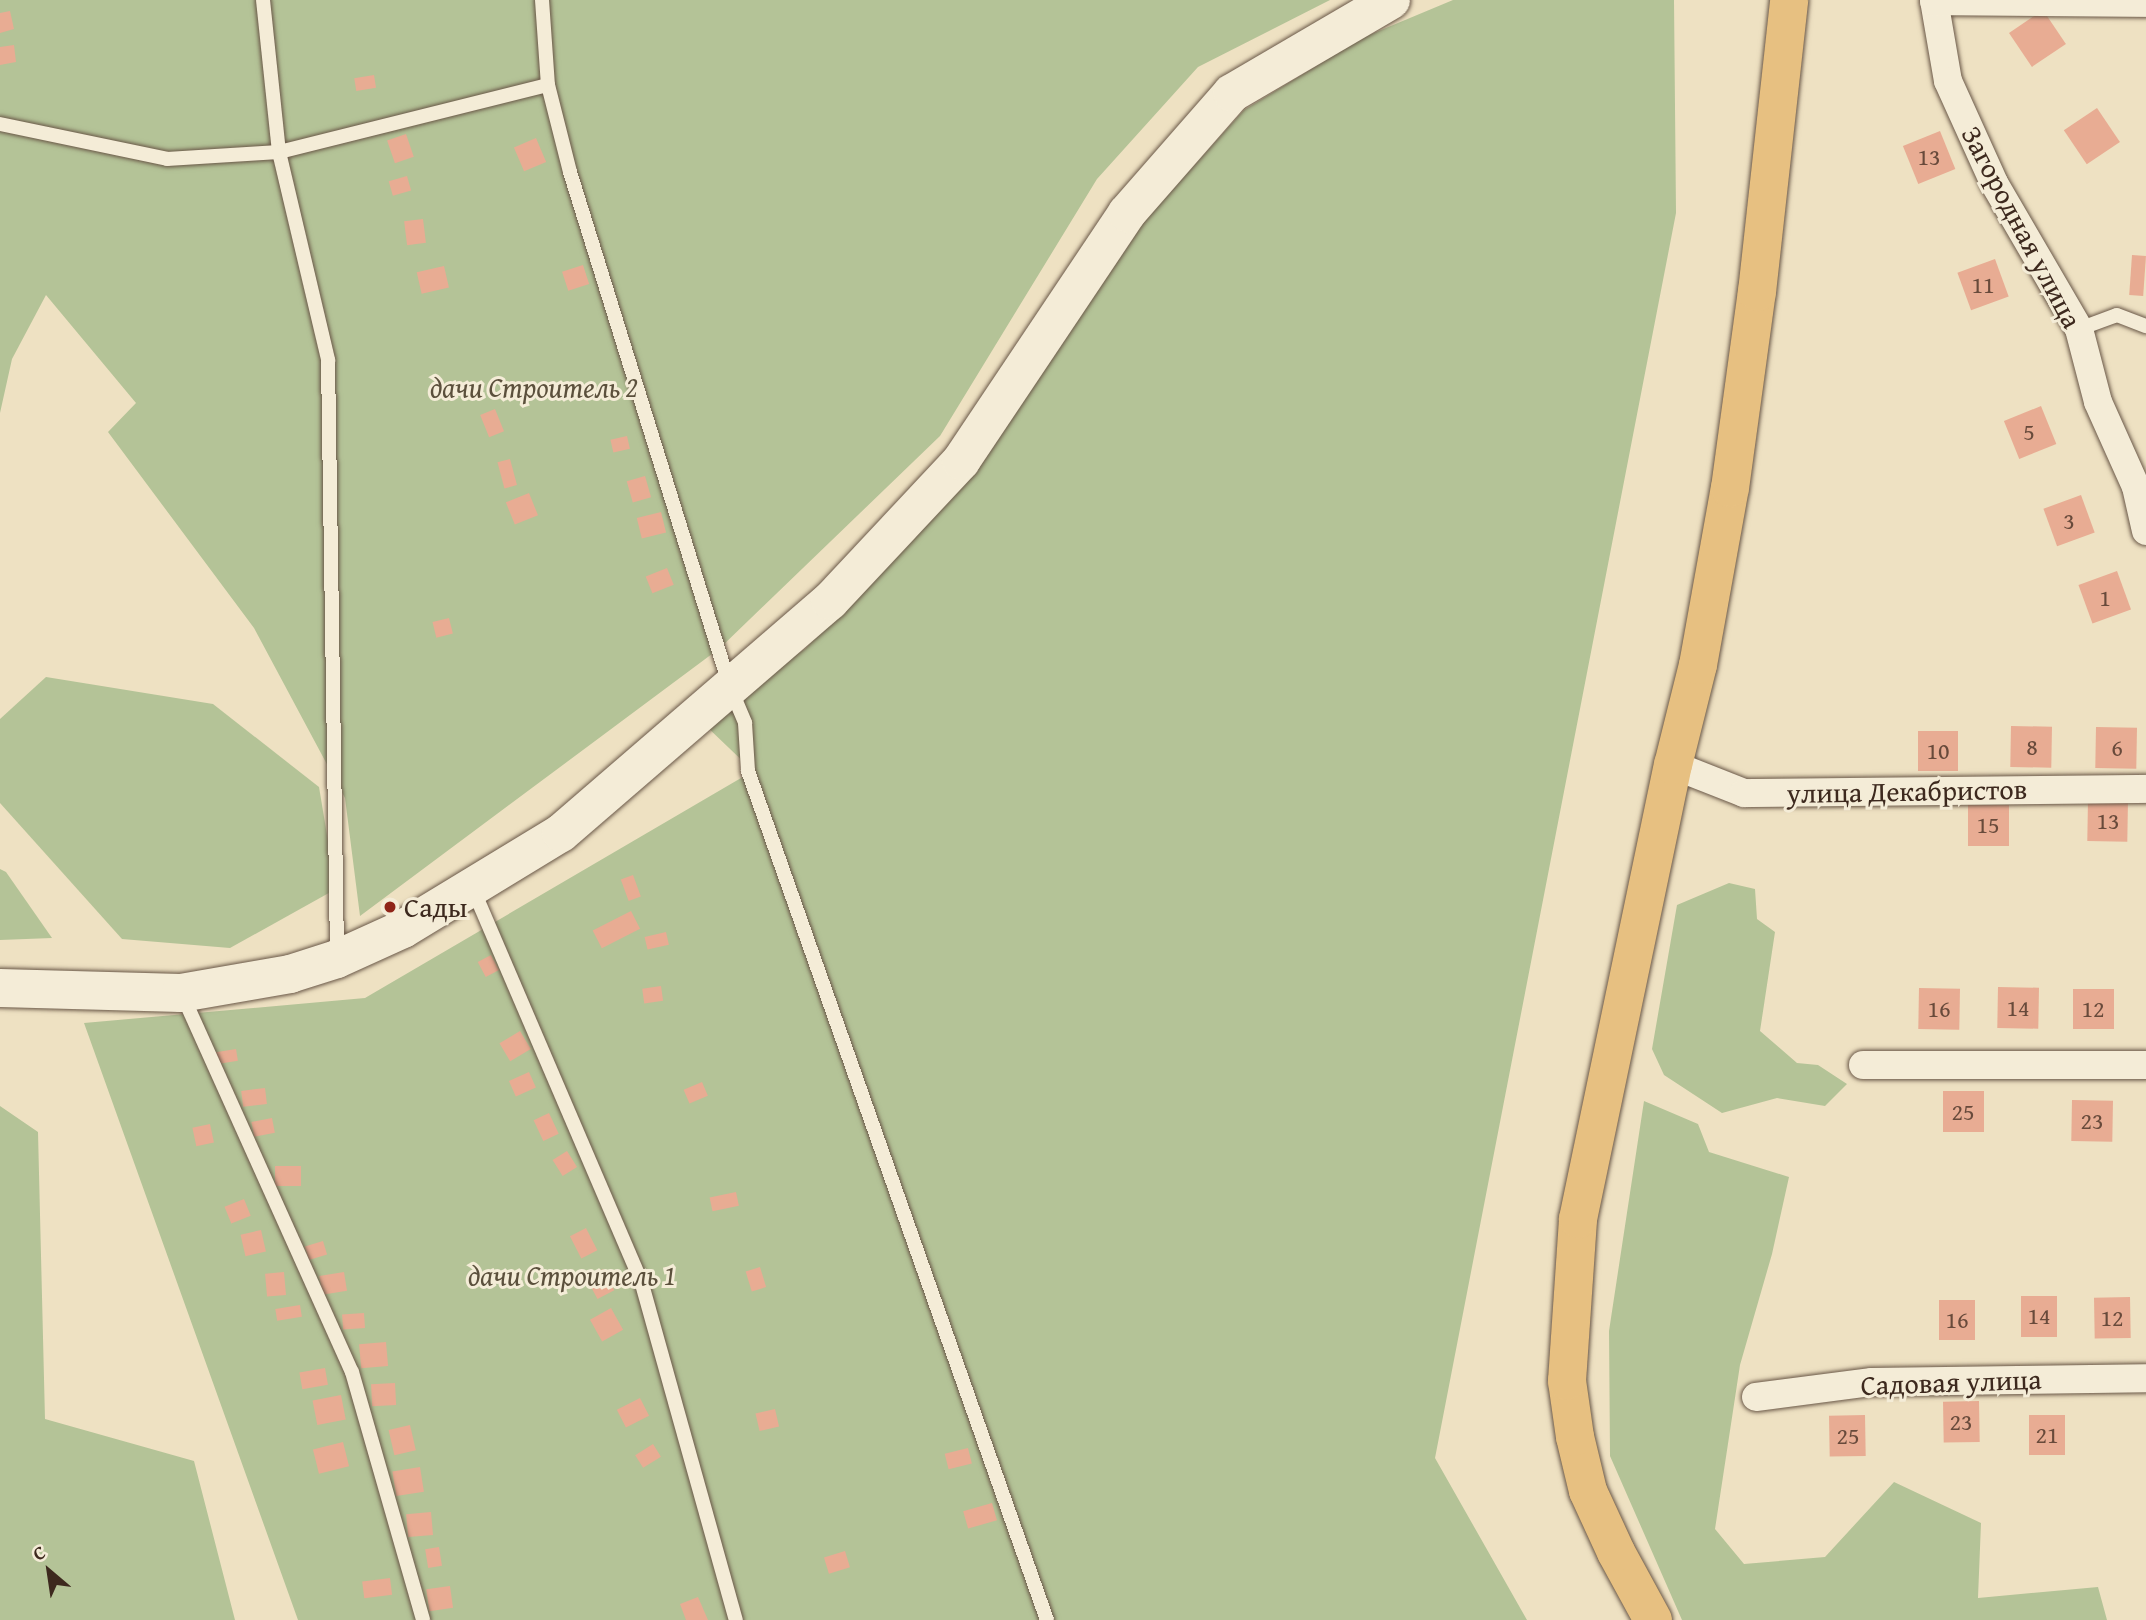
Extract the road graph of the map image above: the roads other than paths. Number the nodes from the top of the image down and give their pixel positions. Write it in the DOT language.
graph roads {
  1 [pos="263,0"];
  2 [pos="542,0"];
  3 [pos="1391,0"];
  4 [pos="1788,0"];
  5 [pos="1934,0"];
  6 [pos="2146,3"];
  7 [pos="548,85"];
  8 [pos="0,124"];
  9 [pos="279,152"];
  10 [pos="2146,326"];
  11 [pos="2079,329"];
  12 [pos="2146,531"];
  13 [pos="730,687"];
  14 [pos="1673,765"];
  15 [pos="2146,789"];
  16 [pos="473,889"];
  17 [pos="337,959"];
  18 [pos="0,988"];
  19 [pos="181,993"];
  20 [pos="1863,1065"];
  21 [pos="2146,1065"];
  22 [pos="2146,1378"];
  23 [pos="1756,1397"];
  24 [pos="423,1620"];
  25 [pos="736,1620"];
  26 [pos="1047,1620"];
  27 [pos="1653,1620"];
  1 -- 9 [label="lane"];
  2 -- 7 [label="lane"];
  3 -- 13 [label="street"];
  4 -- 14 [label="highway"];
  5 -- 6 [label="street"];
  5 -- 11 [label="street, Загородная улица"];
  7 -- 9 [label="lane"];
  7 -- 13 [label="lane"];
  8 -- 9 [label="lane"];
  9 -- 17 [label="lane"];
  10 -- 11 [label="lane"];
  11 -- 12 [label="street, Загородная улица"];
  13 -- 16 [label="street"];
  13 -- 26 [label="lane"];
  14 -- 15 [label="street, улица Декабристов"];
  14 -- 27 [label="highway"];
  16 -- 17 [label="street"];
  16 -- 25 [label="lane"];
  17 -- 19 [label="street"];
  18 -- 19 [label="street"];
  19 -- 24 [label="lane"];
  20 -- 21 [label="street"];
  22 -- 23 [label="street, Садовая улица"];
}
